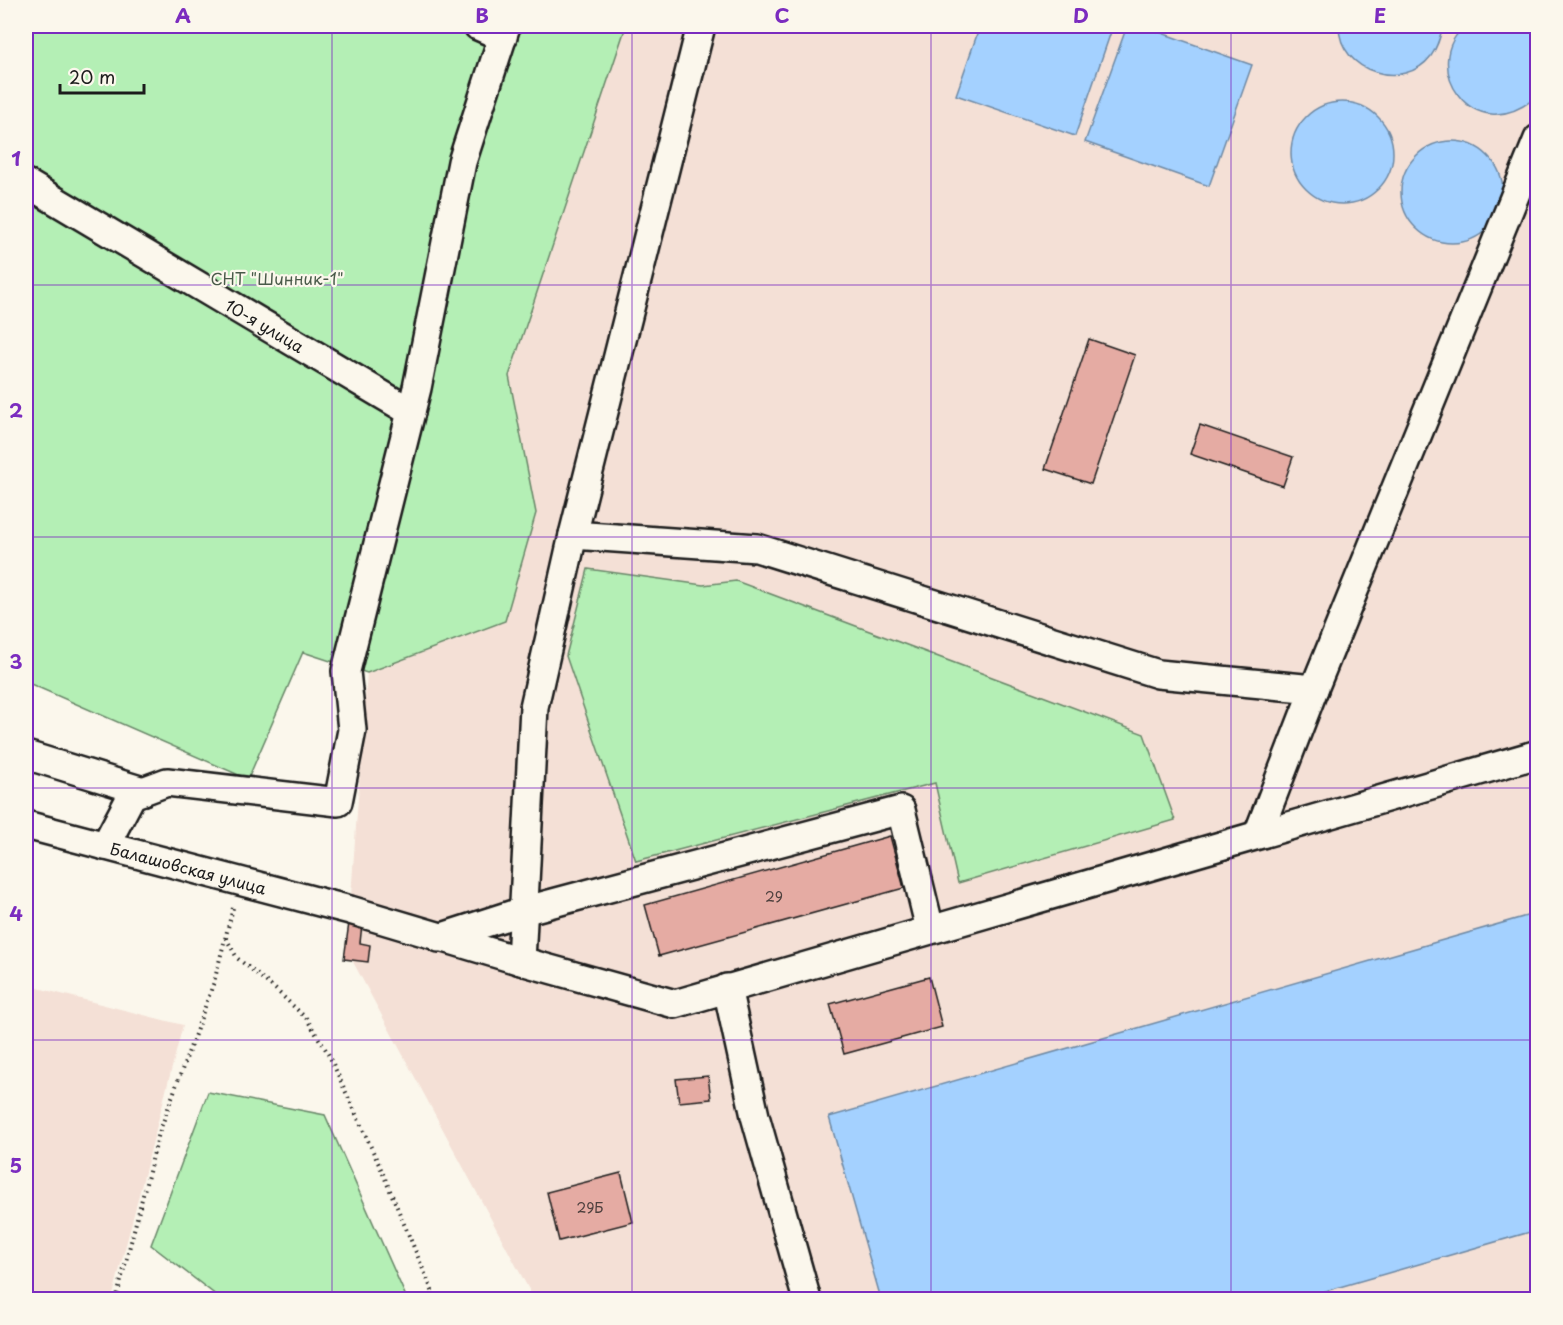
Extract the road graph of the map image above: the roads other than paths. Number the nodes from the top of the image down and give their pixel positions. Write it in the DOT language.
graph roads {
  1 [pos="478,26"];
  2 [pos="701,26"];
  3 [pos="504,31"];
  4 [pos="1538,138"];
  5 [pos="26,183"];
  6 [pos="414,400"];
  7 [pos="573,535"];
  8 [pos="1314,689"];
  9 [pos="1538,754"];
  10 [pos="26,755"];
  11 [pos="144,791"];
  12 [pos="26,825"];
  13 [pos="1258,834"];
  14 [pos="105,846"];
  15 [pos="524,911"];
  16 [pos="930,929"];
  17 [pos="439,938"];
  18 [pos="521,961"];
  19 [pos="727,988"];
  20 [pos="807,1299"];
  1 -- 3 [label="street"];
  2 -- 7 [label="street"];
  3 -- 6 [label="street"];
  4 -- 8 [label="street"];
  5 -- 6 [label="street, 10-я улица"];
  6 -- 11 [label="street"];
  7 -- 8 [label="street"];
  7 -- 15 [label="street"];
  8 -- 13 [label="street"];
  9 -- 13 [label="street, Балашовская улица"];
  10 -- 11 [label="street"];
  11 -- 14 [label="street"];
  12 -- 14 [label="street, Балашовская улица"];
  13 -- 16 [label="street, Балашовская улица"];
  14 -- 17 [label="street, Балашовская улица"];
  15 -- 16 [label="street"];
  15 -- 17 [label="street"];
  15 -- 18 [label="street"];
  16 -- 19 [label="street, Балашовская улица"];
  17 -- 18 [label="street, Балашовская улица"];
  18 -- 19 [label="street, Балашовская улица"];
  19 -- 20 [label="street"];
}
